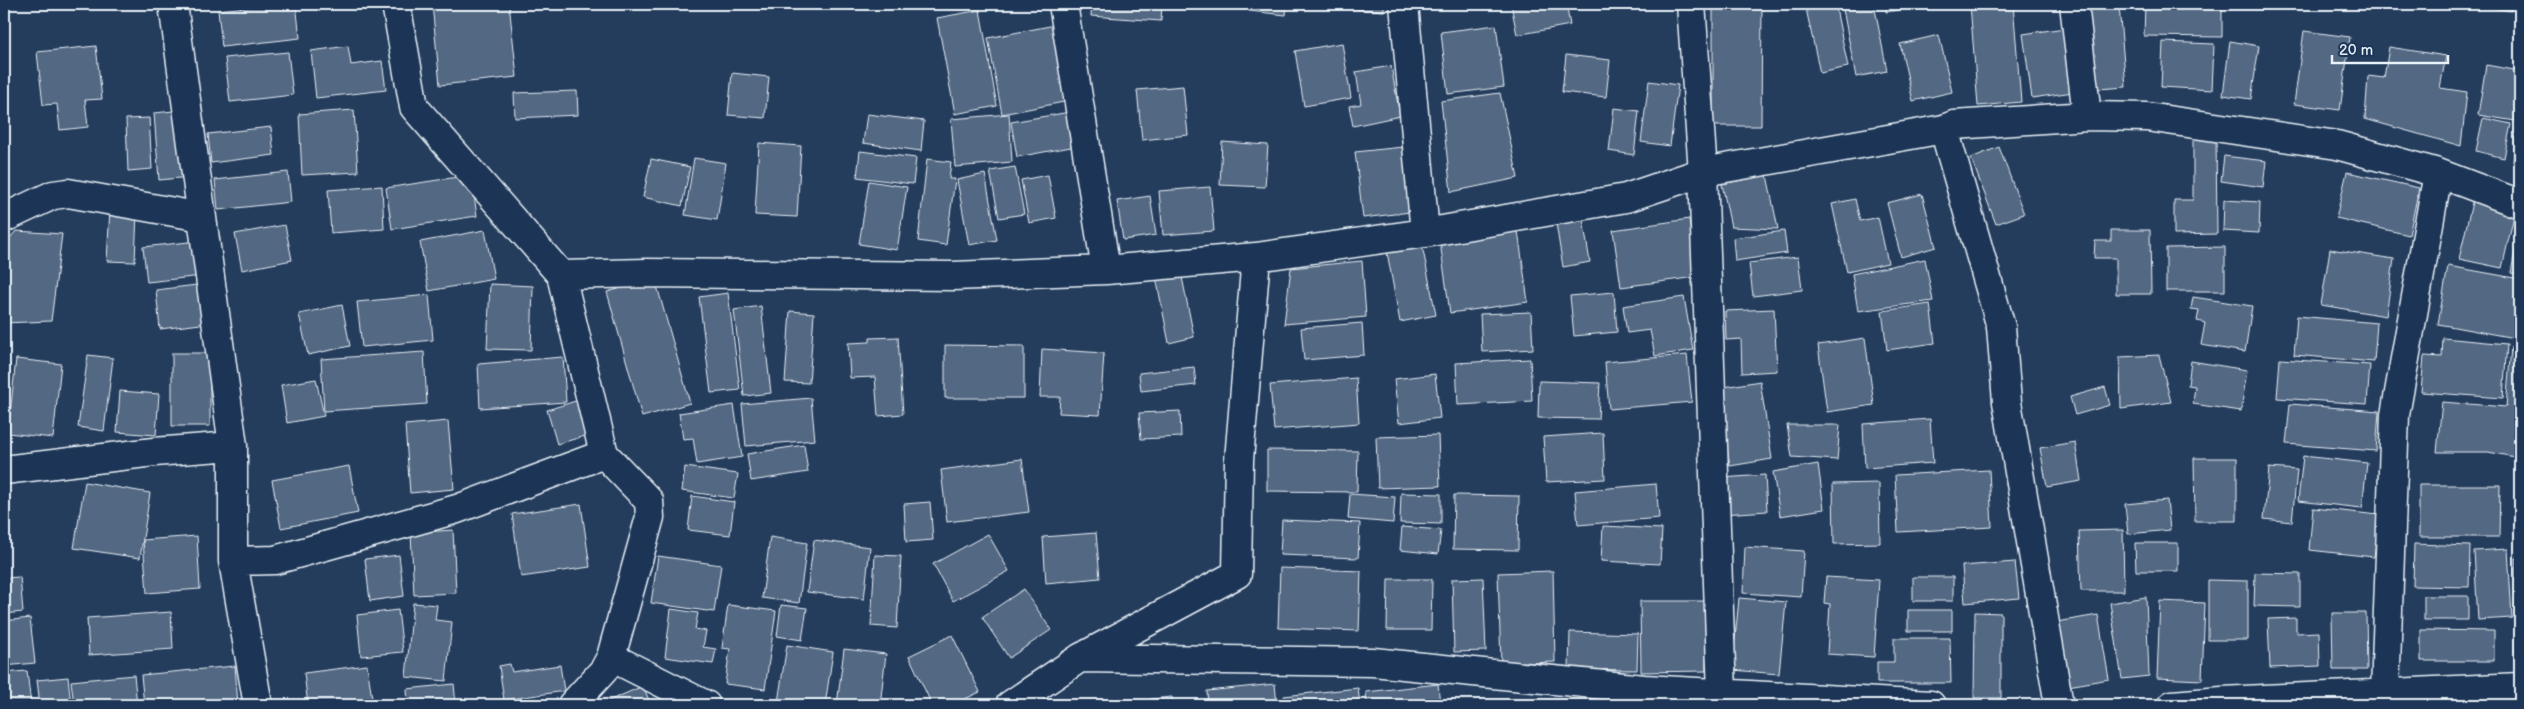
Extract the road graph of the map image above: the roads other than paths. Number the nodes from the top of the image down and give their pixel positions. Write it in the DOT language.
graph roads {
  1 [pos="173,4"];
  2 [pos="396,4"];
  3 [pos="1063,4"];
  4 [pos="1404,4"];
  5 [pos="1690,4"];
  6 [pos="2074,4"];
  7 [pos="2087,116"];
  8 [pos="1944,129"];
  9 [pos="1703,172"];
  10 [pos="2438,172"];
  11 [pos="2520,204"];
  12 [pos="202,217"];
  13 [pos="4,218"];
  14 [pos="1425,233"];
  15 [pos="1256,257"];
  16 [pos="1106,270"];
  17 [pos="561,275"];
  18 [pos="233,446"];
  19 [pos="604,454"];
  20 [pos="4,470"];
  21 [pos="233,561"];
  22 [pos="611,657"];
  23 [pos="1080,658"];
  24 [pos="2520,687"];
  25 [pos="1722,693"];
  26 [pos="2385,693"];
  27 [pos="258,705"];
  28 [pos="572,705"];
  29 [pos="706,705"];
  30 [pos="1010,705"];
  31 [pos="1931,705"];
  32 [pos="2059,705"];
  33 [pos="2172,705"];
  1 -- 12 [label="street"];
  2 -- 17 [label="street"];
  3 -- 16 [label="street"];
  4 -- 14 [label="street"];
  5 -- 9 [label="street"];
  6 -- 7 [label="street"];
  7 -- 8 [label="street"];
  7 -- 10 [label="street"];
  8 -- 9 [label="street"];
  8 -- 32 [label="street"];
  9 -- 14 [label="street"];
  9 -- 25 [label="street"];
  10 -- 11 [label="street"];
  10 -- 26 [label="street"];
  12 -- 13 [label="street"];
  12 -- 18 [label="street"];
  14 -- 15 [label="street"];
  15 -- 16 [label="street"];
  15 -- 23 [label="street"];
  16 -- 17 [label="street"];
  17 -- 19 [label="street"];
  18 -- 20 [label="street"];
  18 -- 21 [label="street"];
  19 -- 21 [label="street"];
  19 -- 22 [label="street"];
  21 -- 27 [label="street"];
  22 -- 28 [label="street"];
  22 -- 29 [label="street"];
  23 -- 25 [label="street"];
  23 -- 30 [label="street"];
  24 -- 26 [label="street"];
  25 -- 31 [label="street"];
  26 -- 33 [label="street"];
}
